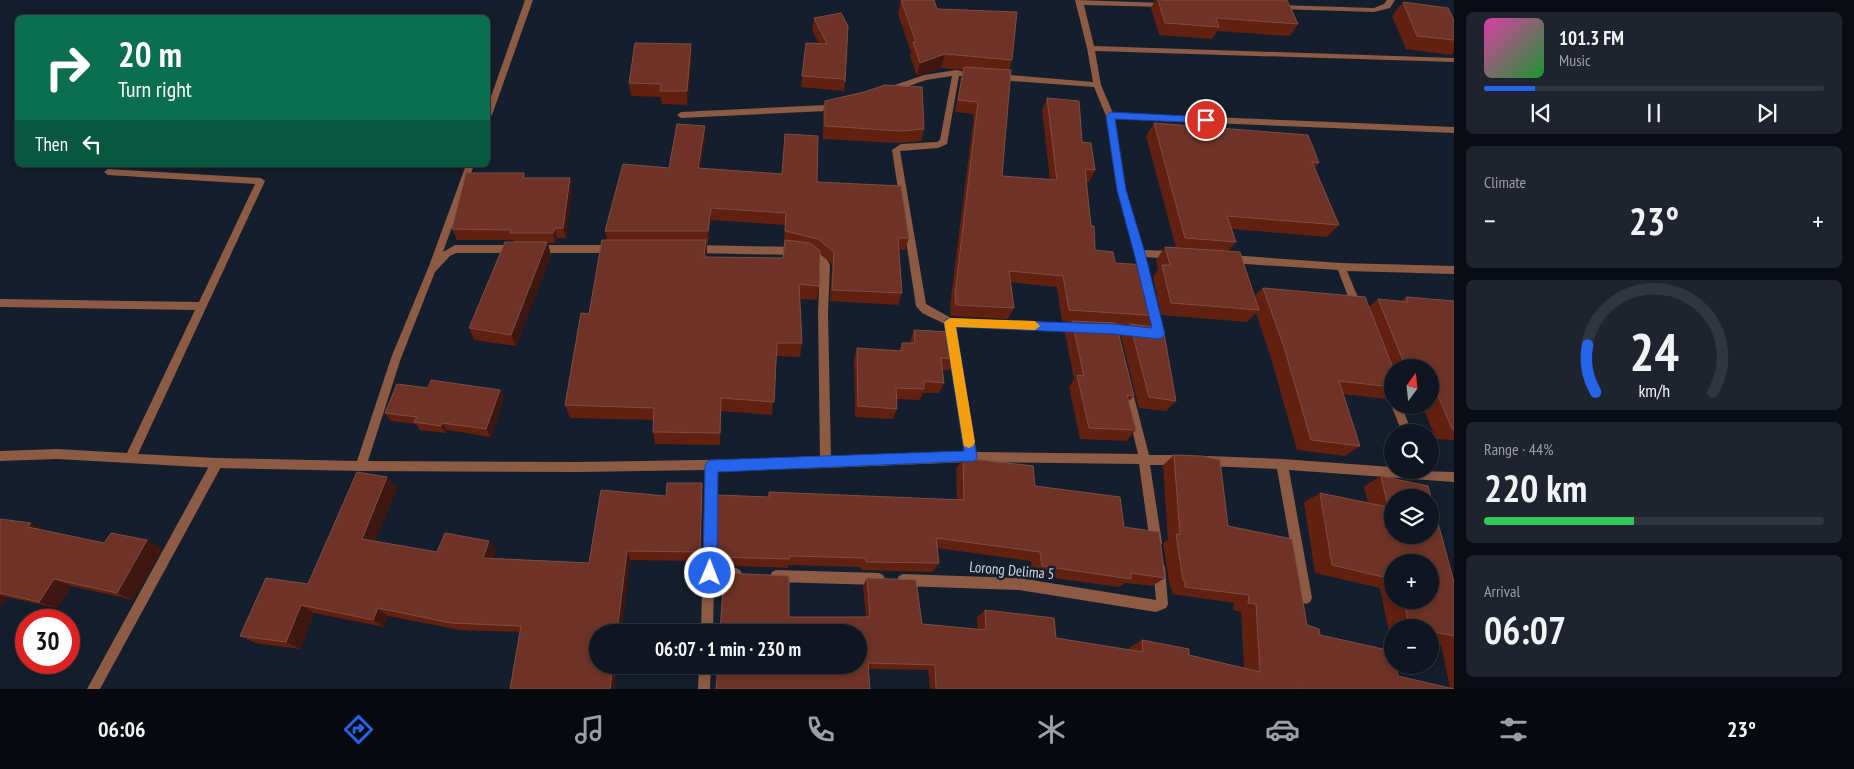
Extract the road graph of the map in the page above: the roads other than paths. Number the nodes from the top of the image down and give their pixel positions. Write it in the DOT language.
graph roads {
  1 [pos="529,0"];
  2 [pos="1391,0"];
  3 [pos="1080,1"];
  4 [pos="1178,5"];
  5 [pos="1266,7"];
  6 [pos="1091,48"];
  7 [pos="1454,60"];
  8 [pos="956,73"];
  9 [pos="975,75"];
  10 [pos="984,76"];
  11 [pos="1097,85"];
  12 [pos="884,92"];
  13 [pos="842,105"];
  14 [pos="490,109"];
  15 [pos="681,116"];
  16 [pos="1110,116"];
  17 [pos="1454,130"];
  18 [pos="469,167"];
  19 [pos="108,172"];
  20 [pos="624,250"];
  21 [pos="684,250"];
  22 [pos="1140,253"];
  23 [pos="1188,256"];
  24 [pos="1216,258"];
  25 [pos="1341,267"];
  26 [pos="431,270"];
  27 [pos="1454,270"];
  28 [pos="1148,289"];
  29 [pos="0,303"];
  30 [pos="202,306"];
  31 [pos="1359,313"];
  32 [pos="950,322"];
  33 [pos="1150,333"];
  34 [pos="1124,375"];
  35 [pos="0,456"];
  36 [pos="971,457"];
  37 [pos="130,458"];
  38 [pos="1144,458"];
  39 [pos="217,463"];
  40 [pos="826,463"];
  41 [pos="1282,464"];
  42 [pos="361,466"];
  43 [pos="711,466"];
  44 [pos="1384,470"];
  45 [pos="1439,475"];
  46 [pos="1454,477"];
  47 [pos="710,573"];
  48 [pos="1306,598"];
  49 [pos="707,624"];
  50 [pos="705,674"];
  51 [pos="93,689"];
  52 [pos="704,689"];
  1 -- 14 [label="street"];
  2 -- 5 [label="street"];
  3 -- 4 [label="street"];
  3 -- 6 [label="street"];
  6 -- 7 [label="street"];
  6 -- 11 [label="street"];
  8 -- 9 [label="street"];
  8 -- 12 [label="street"];
  8 -- 32 [label="street"];
  10 -- 11 [label="street"];
  11 -- 16 [label="street"];
  13 -- 15 [label="street"];
  16 -- 17 [label="street"];
  16 -- 22 [label="street"];
  18 -- 26 [label="street"];
  19 -- 30 [label="street"];
  20 -- 26 [label="street"];
  21 -- 40 [label="street"];
  22 -- 23 [label="street"];
  22 -- 28 [label="street"];
  24 -- 25 [label="street"];
  25 -- 27 [label="street"];
  25 -- 31 [label="street"];
  26 -- 42 [label="street"];
  29 -- 30 [label="street"];
  30 -- 37 [label="street"];
  32 -- 33 [label="street"];
  32 -- 36 [label="street"];
  34 -- 38 [label="street"];
  35 -- 37 [label="street"];
  36 -- 38 [label="street"];
  36 -- 40 [label="street"];
  37 -- 39 [label="street"];
  38 -- 41 [label="street"];
  38 -- 47 [label="street, Lorong Delima 5"];
  39 -- 42 [label="street"];
  39 -- 51 [label="street"];
  40 -- 43 [label="street"];
  41 -- 44 [label="street"];
  41 -- 48 [label="street"];
  42 -- 43 [label="street"];
  43 -- 47 [label="street"];
  45 -- 46 [label="street"];
  47 -- 49 [label="street"];
  50 -- 52 [label="street"];
}
